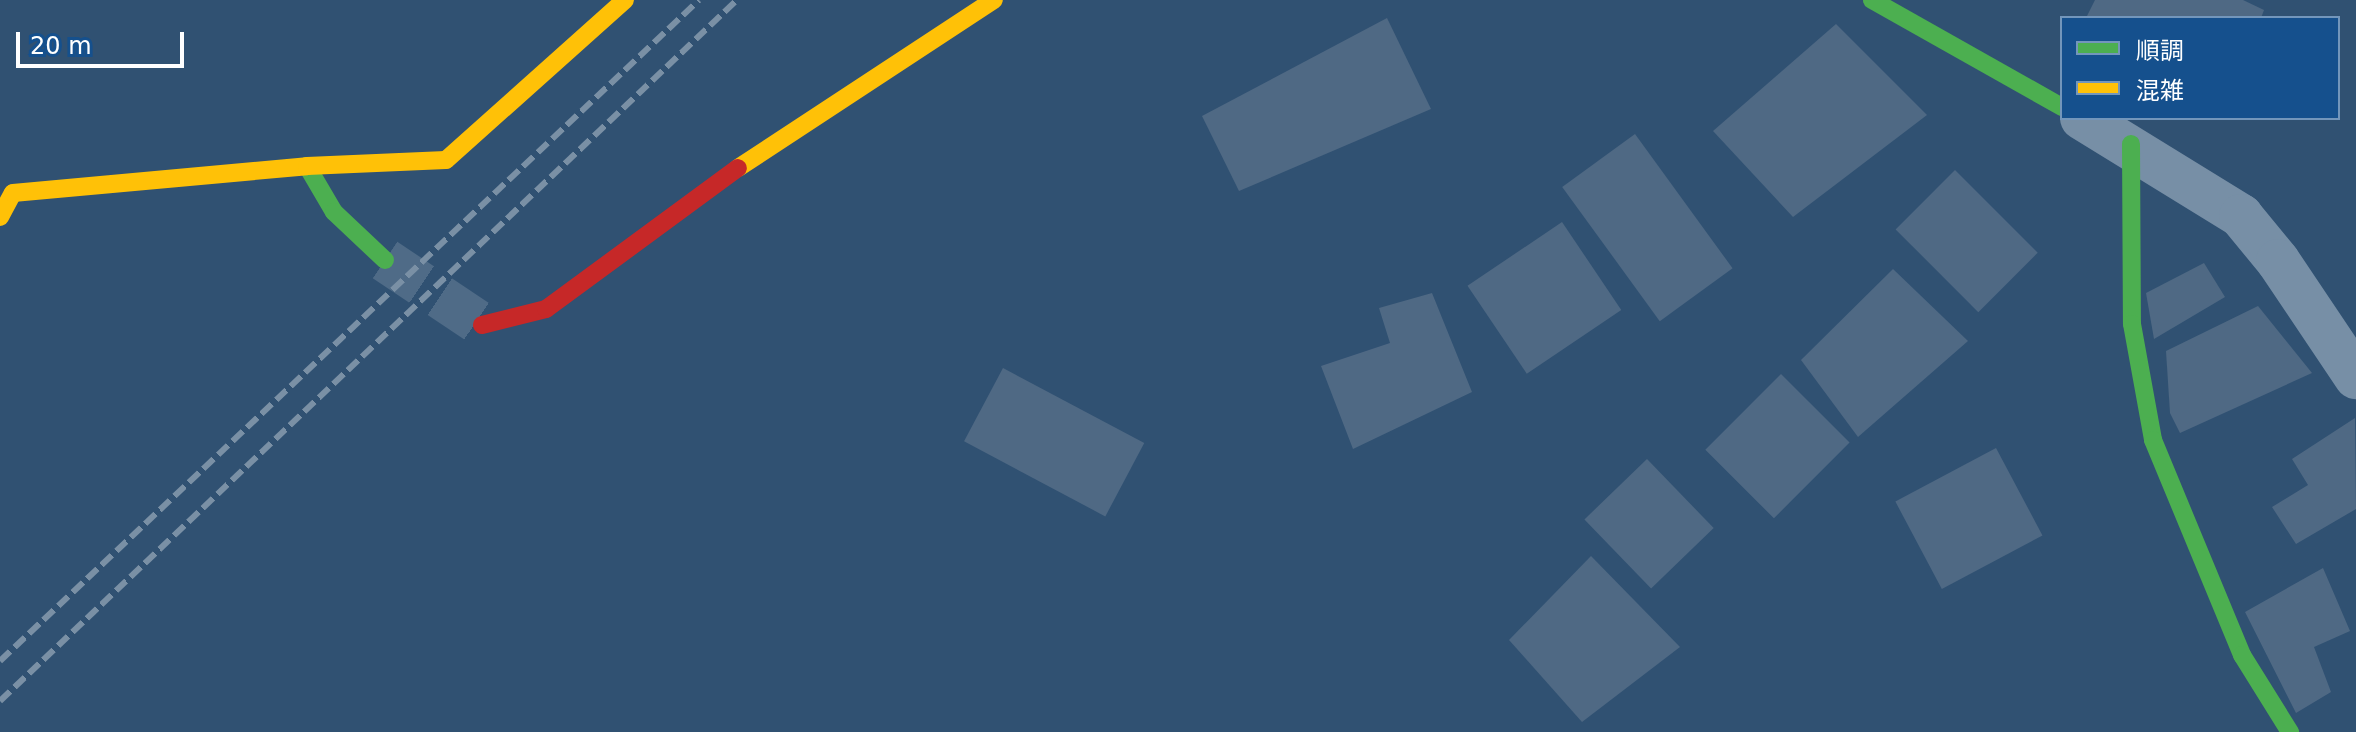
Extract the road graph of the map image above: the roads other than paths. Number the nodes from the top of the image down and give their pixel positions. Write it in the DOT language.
graph roads {
  1 [pos="625,0"];
  2 [pos="994,0"];
  3 [pos="1872,0"];
  4 [pos="2060,106"];
  5 [pos="2086,120"];
  6 [pos="2131,144"];
  7 [pos="307,166"];
  8 [pos="4,200"];
  9 [pos="385,260"];
  10 [pos="482,325"];
  11 [pos="2356,377"];
  12 [pos="2290,732"];
  1 -- 7 [label="street"];
  2 -- 10 [label="street"];
  3 -- 4 [label="street"];
  5 -- 6 [label="street"];
  6 -- 11 [label="street"];
  6 -- 12 [label="street"];
  7 -- 8 [label="street"];
  7 -- 9 [label="street"];
}
